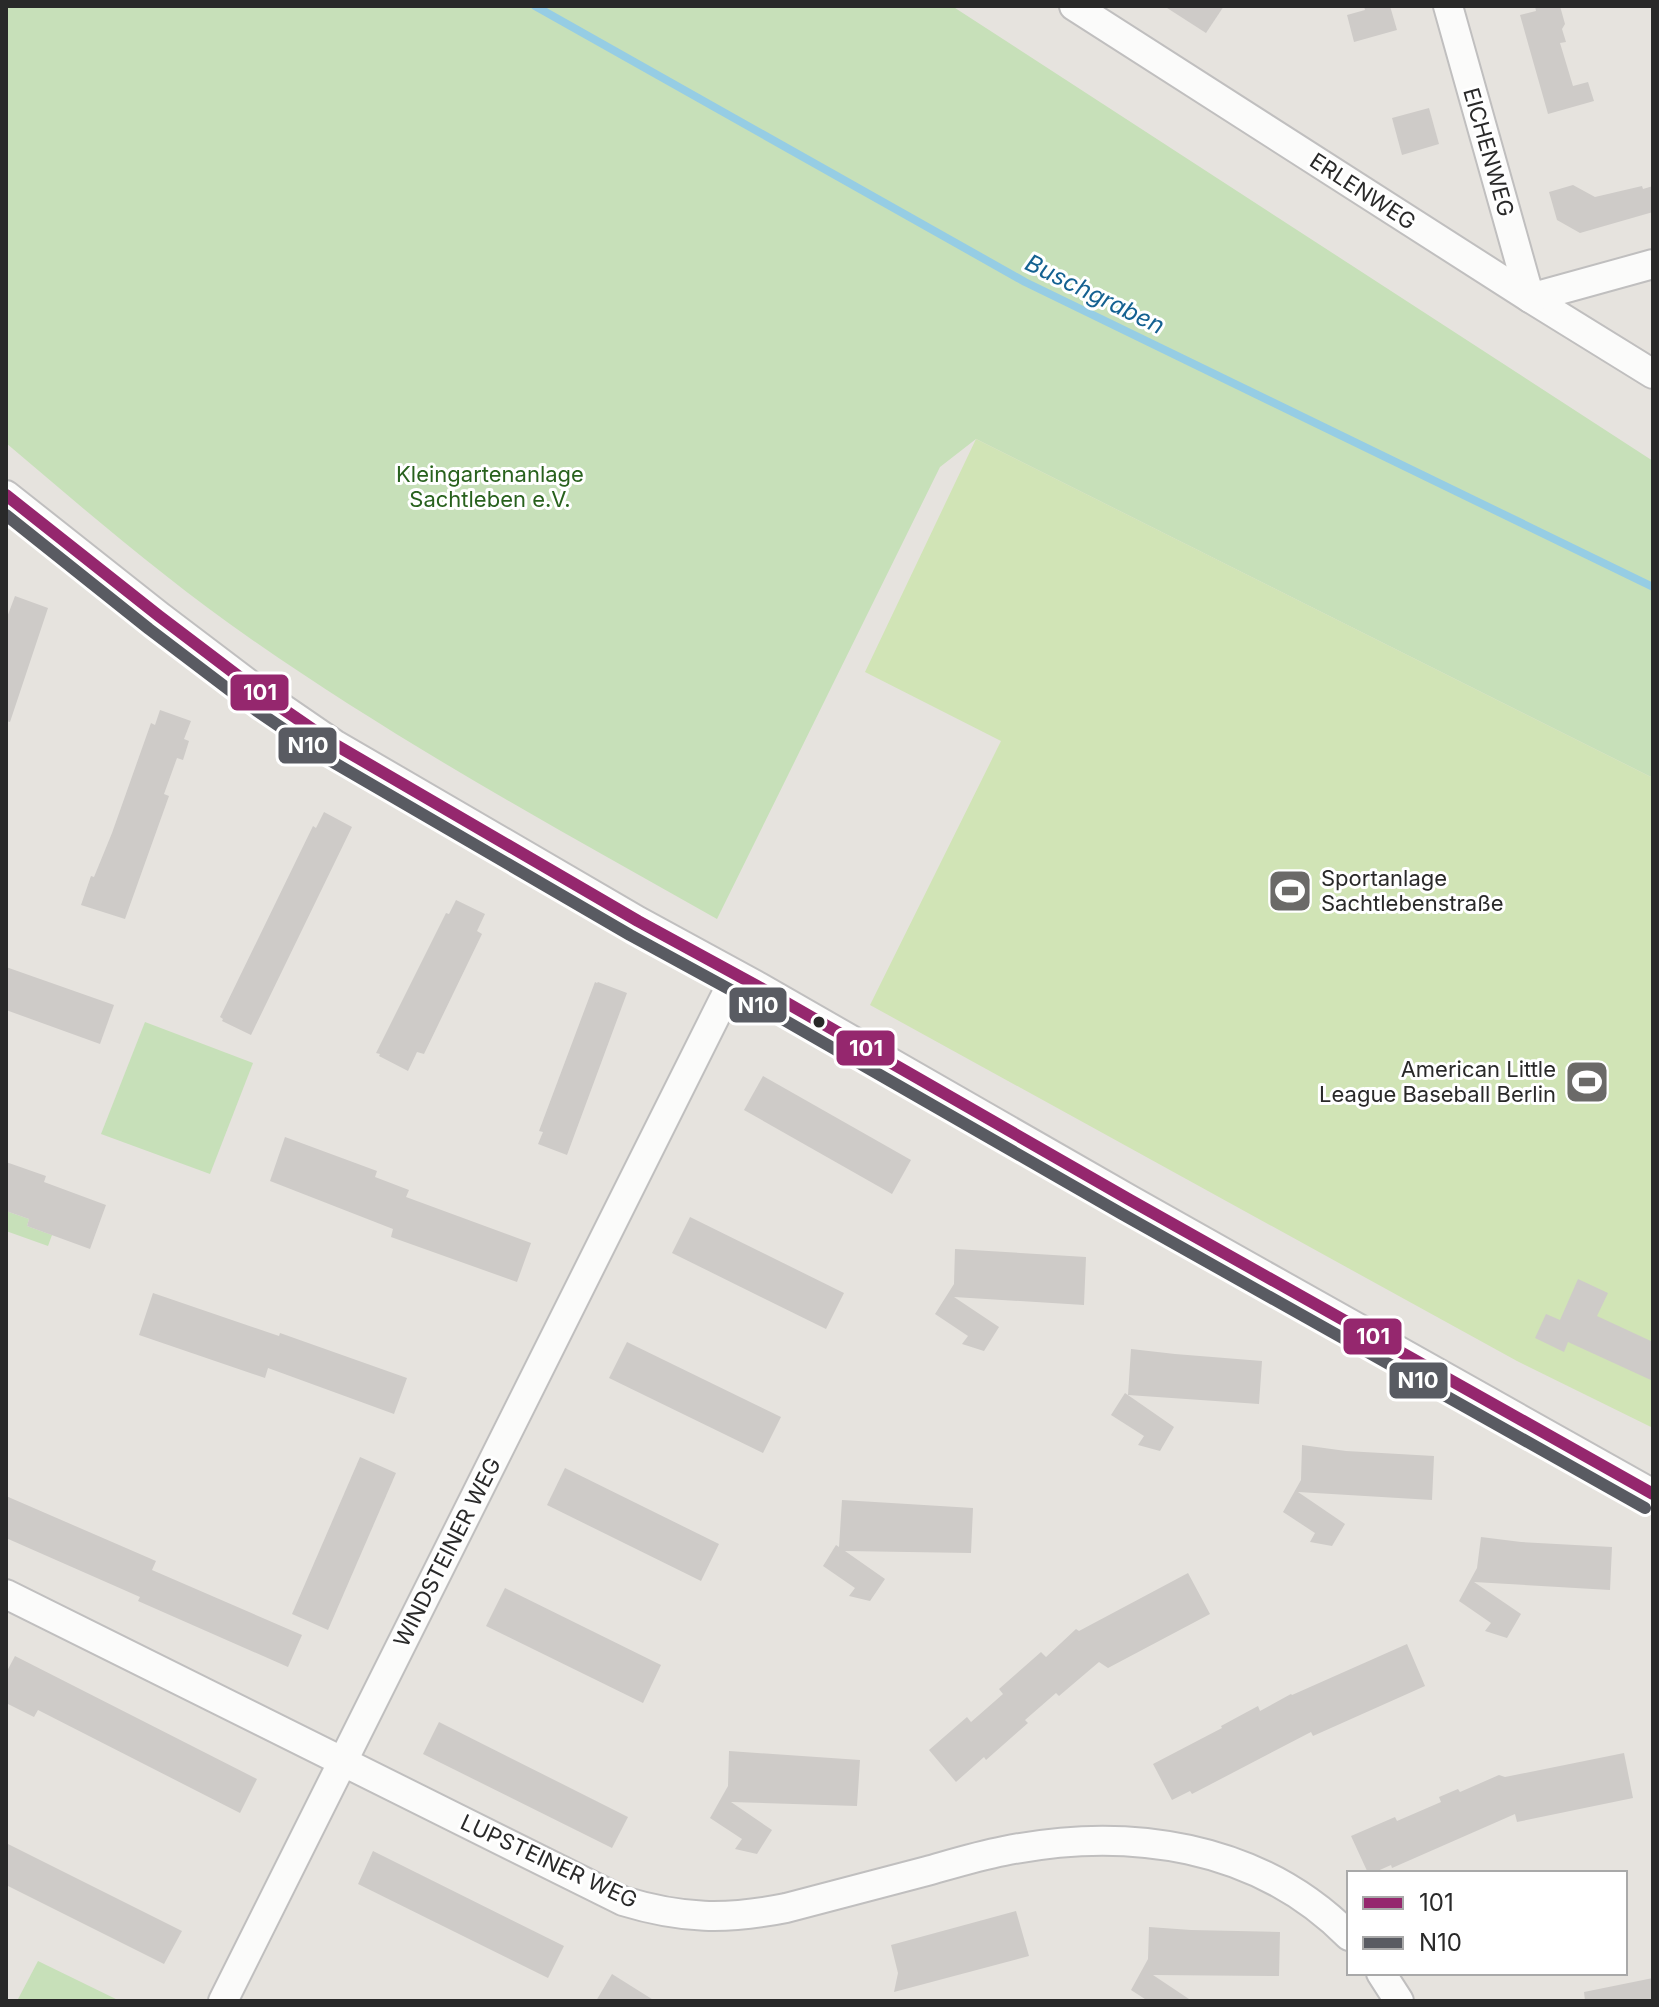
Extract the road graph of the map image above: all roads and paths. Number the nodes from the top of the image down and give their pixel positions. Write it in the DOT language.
graph roads {
  1 [pos="1074,6"];
  2 [pos="1448,6"];
  3 [pos="1653,264"];
  4 [pos="1530,298"];
  5 [pos="1653,374"];
  6 [pos="6,495"];
  7 [pos="736,975"];
  8 [pos="1653,1494"];
  9 [pos="6,1594"];
  10 [pos="343,1761"];
  11 [pos="1347,1934"];
  12 [pos="1382,1975"];
  13 [pos="223,2001"];
  14 [pos="1399,2001"];
  1 -- 4 [label="street, ERLENWEG"];
  2 -- 4 [label="street, EICHENWEG"];
  3 -- 4 [label="street"];
  4 -- 5 [label="street, ERLENWEG"];
  6 -- 7 [label="street"];
  7 -- 8 [label="street"];
  7 -- 10 [label="street, WINDSTEINER WEG"];
  9 -- 10 [label="street, LUPSTEINER WEG"];
  10 -- 11 [label="street, LUPSTEINER WEG"];
  10 -- 13 [label="street, WINDSTEINER WEG"];
  12 -- 14 [label="street"];
}
